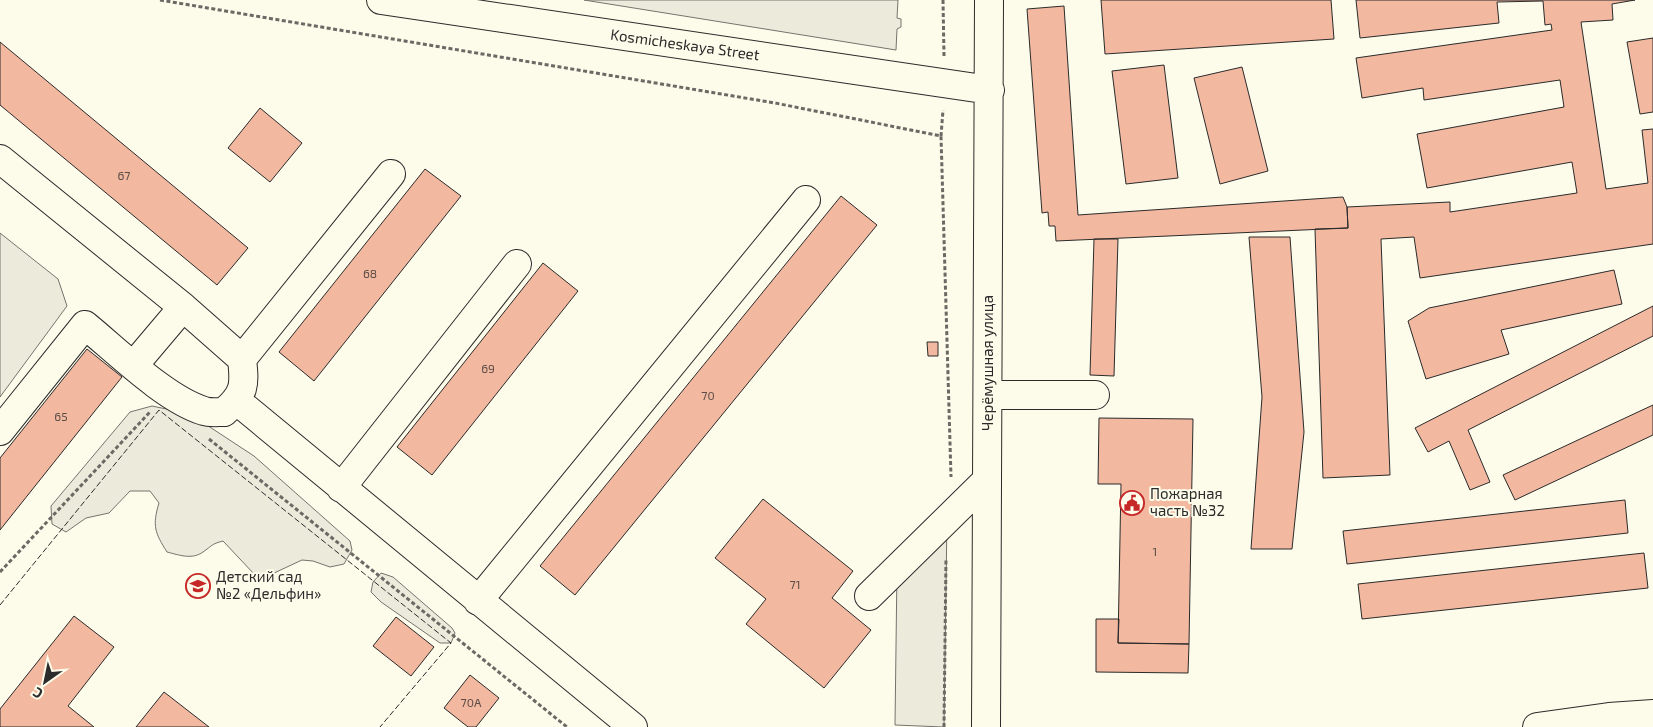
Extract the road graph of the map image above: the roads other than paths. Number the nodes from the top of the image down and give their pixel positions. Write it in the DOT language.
graph roads {
  1 [pos="381,0"];
  2 [pos="988,0"];
  3 [pos="990,90"];
  4 [pos="0,159"];
  5 [pos="390,174"];
  6 [pos="806,200"];
  7 [pos="517,264"];
  8 [pos="183,308"];
  9 [pos="242,359"];
  10 [pos="134,365"];
  11 [pos="988,395"];
  12 [pos="1095,395"];
  13 [pos="237,401"];
  14 [pos="0,431"];
  15 [pos="987,480"];
  16 [pos="341,488"];
  17 [pos="869,596"];
  18 [pos="478,600"];
  19 [pos="1653,714"];
  20 [pos="1616,722"];
  21 [pos="633,727"];
  22 [pos="986,727"];
  23 [pos="1537,727"];
  1 -- 3 [label="street, Kosmicheskaya Street"];
  2 -- 3 [label="street, Черёмушная улица"];
  3 -- 11 [label="street, Черёмушная улица"];
  4 -- 8 [label="street"];
  5 -- 9 [label="street"];
  6 -- 18 [label="street"];
  7 -- 16 [label="street"];
  8 -- 9 [label="street"];
  8 -- 10 [label="street"];
  9 -- 13 [label="street"];
  10 -- 13 [label="street"];
  10 -- 14 [label="street"];
  11 -- 12 [label="street"];
  11 -- 15 [label="street, Черёмушная улица"];
  13 -- 16 [label="street"];
  15 -- 17 [label="street"];
  15 -- 22 [label="street, Черёмушная улица"];
  16 -- 18 [label="street"];
  18 -- 21 [label="street"];
  19 -- 20 [label="street"];
  20 -- 23 [label="street"];
}
